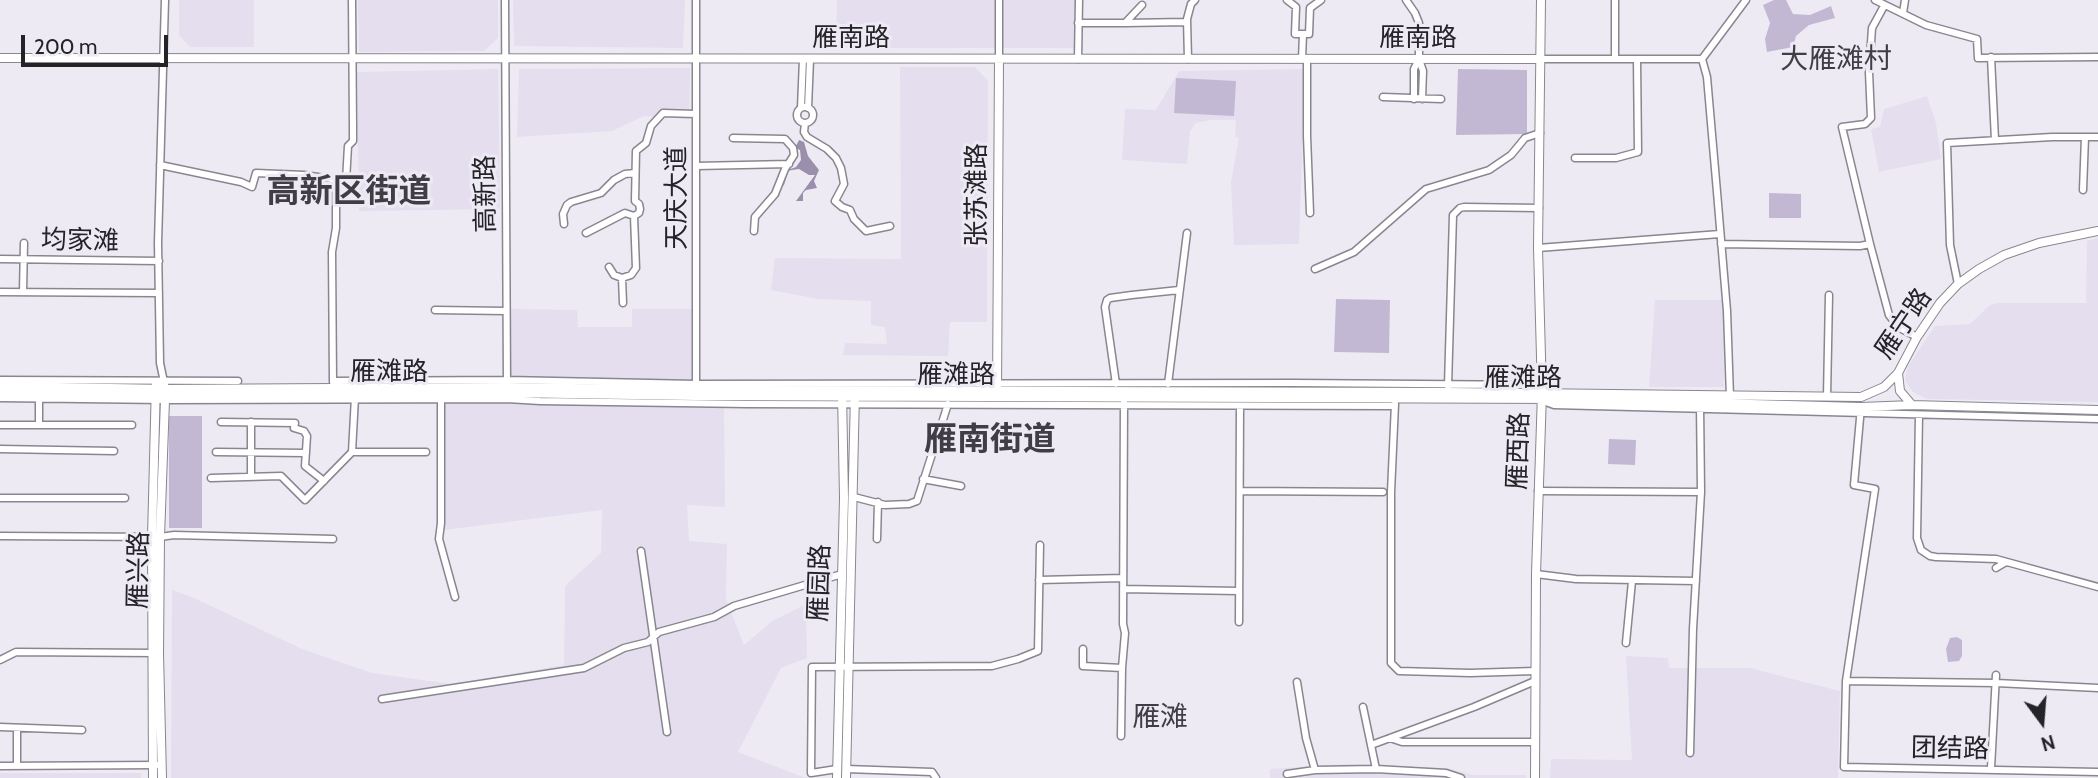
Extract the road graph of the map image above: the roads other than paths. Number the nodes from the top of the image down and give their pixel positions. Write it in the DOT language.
graph roads {
  1 [pos="165,0"];
  2 [pos="352,0"];
  3 [pos="505,0"];
  4 [pos="696,0"];
  5 [pos="999,0"];
  6 [pos="1079,0"];
  7 [pos="1195,0"];
  8 [pos="1287,0"];
  9 [pos="1321,0"];
  10 [pos="1406,0"];
  11 [pos="1541,0"];
  12 [pos="1615,0"];
  13 [pos="1746,0"];
  14 [pos="1875,0"];
  15 [pos="1905,0"];
  16 [pos="1142,5"];
  17 [pos="1884,6"];
  18 [pos="1903,13"];
  19 [pos="1187,22"];
  20 [pos="1078,23"];
  21 [pos="1125,23"];
  22 [pos="1303,34"];
  23 [pos="1991,57"];
  24 [pos="2098,57"];
  25 [pos="0,58"];
  26 [pos="164,58"];
  27 [pos="352,58"];
  28 [pos="504,58"];
  29 [pos="696,58"];
  30 [pos="806,59"];
  31 [pos="999,59"];
  32 [pos="1078,59"];
  33 [pos="1188,59"];
  34 [pos="1304,59"];
  35 [pos="1419,59"];
  36 [pos="1541,59"];
  37 [pos="1615,59"];
  38 [pos="1637,59"];
  39 [pos="1702,59"];
  40 [pos="1383,97"];
  41 [pos="1414,99"];
  42 [pos="1422,99"];
  43 [pos="1441,99"];
  44 [pos="804,108"];
  45 [pos="696,114"];
  46 [pos="805,123"];
  47 [pos="1540,133"];
  48 [pos="2085,137"];
  49 [pos="2098,137"];
  50 [pos="733,138"];
  51 [pos="1995,141"];
  52 [pos="1576,158"];
  53 [pos="789,164"];
  54 [pos="160,165"];
  55 [pos="696,166"];
  56 [pos="635,173"];
  57 [pos="336,181"];
  58 [pos="2083,190"];
  59 [pos="1539,208"];
  60 [pos="1310,213"];
  61 [pos="634,216"];
  62 [pos="564,224"];
  63 [pos="890,226"];
  64 [pos="754,231"];
  65 [pos="2098,231"];
  66 [pos="586,233"];
  67 [pos="1187,233"];
  68 [pos="1720,234"];
  69 [pos="24,243"];
  70 [pos="1721,244"];
  71 [pos="1870,244"];
  72 [pos="1538,248"];
  73 [pos="0,259"];
  74 [pos="24,259"];
  75 [pos="159,261"];
  76 [pos="609,267"];
  77 [pos="1315,269"];
  78 [pos="622,278"];
  79 [pos="1958,284"];
  80 [pos="1179,290"];
  81 [pos="0,292"];
  82 [pos="23,292"];
  83 [pos="159,293"];
  84 [pos="1829,295"];
  85 [pos="623,303"];
  86 [pos="435,310"];
  87 [pos="506,311"];
  88 [pos="1917,337"];
  89 [pos="1898,373"];
  90 [pos="0,380"];
  91 [pos="238,382"];
  92 [pos="333,384"];
  93 [pos="1116,384"];
  94 [pos="1168,384"];
  95 [pos="0,386"];
  96 [pos="507,387"];
  97 [pos="1448,389"];
  98 [pos="696,390"];
  99 [pos="160,391"];
  100 [pos="0,392"];
  101 [pos="855,393"];
  102 [pos="998,393"];
  103 [pos="1541,393"];
  104 [pos="355,394"];
  105 [pos="842,396"];
  106 [pos="445,397"];
  107 [pos="1124,397"];
  108 [pos="1730,397"];
  109 [pos="1827,397"];
  110 [pos="0,398"];
  111 [pos="39,398"];
  112 [pos="1395,399"];
  113 [pos="1225,401"];
  114 [pos="1700,402"];
  115 [pos="948,404"];
  116 [pos="1860,405"];
  117 [pos="1912,405"];
  118 [pos="1240,406"];
  119 [pos="2098,410"];
  120 [pos="1919,415"];
  121 [pos="2098,419"];
  122 [pos="222,422"];
  123 [pos="251,422"];
  124 [pos="39,424"];
  125 [pos="0,425"];
  126 [pos="132,425"];
  127 [pos="0,449"];
  128 [pos="114,451"];
  129 [pos="216,452"];
  130 [pos="352,452"];
  131 [pos="426,452"];
  132 [pos="251,453"];
  133 [pos="306,453"];
  134 [pos="251,477"];
  135 [pos="211,478"];
  136 [pos="923,479"];
  137 [pos="324,481"];
  138 [pos="961,486"];
  139 [pos="1240,491"];
  140 [pos="1538,491"];
  141 [pos="1383,492"];
  142 [pos="1701,492"];
  143 [pos="854,497"];
  144 [pos="0,498"];
  145 [pos="125,498"];
  146 [pos="878,502"];
  147 [pos="0,536"];
  148 [pos="156,537"];
  149 [pos="333,539"];
  150 [pos="877,539"];
  151 [pos="1040,545"];
  152 [pos="641,551"];
  153 [pos="2006,562"];
  154 [pos="1996,569"];
  155 [pos="842,574"];
  156 [pos="1536,574"];
  157 [pos="1124,578"];
  158 [pos="1039,580"];
  159 [pos="1632,581"];
  160 [pos="1696,581"];
  161 [pos="2098,587"];
  162 [pos="1124,589"];
  163 [pos="1239,590"];
  164 [pos="455,597"];
  165 [pos="1238,622"];
  166 [pos="654,637"];
  167 [pos="1626,643"];
  168 [pos="1083,649"];
  169 [pos="156,653"];
  170 [pos="0,660"];
  171 [pos="850,666"];
  172 [pos="840,667"];
  173 [pos="1122,668"];
  174 [pos="1535,676"];
  175 [pos="1996,679"];
  176 [pos="1846,681"];
  177 [pos="1297,682"];
  178 [pos="2098,688"];
  179 [pos="382,699"];
  180 [pos="1363,707"];
  181 [pos="0,727"];
  182 [pos="17,728"];
  183 [pos="82,730"];
  184 [pos="667,732"];
  185 [pos="1121,736"];
  186 [pos="1390,738"];
  187 [pos="1535,742"];
  188 [pos="1371,745"];
  189 [pos="1690,753"];
  190 [pos="0,765"];
  191 [pos="17,765"];
  192 [pos="158,765"];
  193 [pos="1991,768"];
  194 [pos="1315,769"];
  195 [pos="1376,769"];
  196 [pos="2098,772"];
  197 [pos="837,773"];
  198 [pos="846,774"];
  199 [pos="1287,774"];
  200 [pos="2088,775"];
  201 [pos="153,778"];
  202 [pos="162,778"];
  203 [pos="936,778"];
  204 [pos="1461,778"];
  205 [pos="1535,778"];
  1 -- 26 [label="street, 雁兴路"];
  2 -- 27 [label="street"];
  3 -- 28 [label="street, 高新路"];
  4 -- 29 [label="street, 天庆大道"];
  5 -- 31 [label="street, 张苏滩路"];
  6 -- 20 [label="street"];
  7 -- 19 [label="street"];
  8 -- 22 [label="street"];
  9 -- 22 [label="street"];
  10 -- 35 [label="street"];
  11 -- 36 [label="main road, 雁西路"];
  12 -- 37 [label="street"];
  13 -- 39 [label="street"];
  14 -- 17 [label="street"];
  15 -- 18 [label="street"];
  16 -- 21 [label="street"];
  17 -- 18 [label="street"];
  17 -- 71 [label="street"];
  18 -- 23 [label="street"];
  19 -- 21 [label="street"];
  19 -- 33 [label="street"];
  20 -- 21 [label="street"];
  20 -- 32 [label="street"];
  22 -- 34 [label="street"];
  23 -- 24 [label="street"];
  23 -- 51 [label="street"];
  25 -- 26 [label="main road, 雁南路"];
  26 -- 27 [label="main road, 雁南路"];
  26 -- 54 [label="street, 雁兴路"];
  27 -- 28 [label="main road, 雁南路"];
  27 -- 57 [label="street"];
  28 -- 29 [label="main road, 雁南路"];
  28 -- 87 [label="street, 高新路"];
  29 -- 30 [label="main road, 雁南路"];
  29 -- 45 [label="street, 天庆大道"];
  30 -- 31 [label="main road, 雁南路"];
  30 -- 44 [label="street"];
  31 -- 32 [label="main road, 雁南路"];
  31 -- 102 [label="main road, 张苏滩路"];
  32 -- 33 [label="main road, 雁南路"];
  33 -- 34 [label="main road, 雁南路"];
  34 -- 35 [label="main road, 雁南路"];
  34 -- 60 [label="street"];
  35 -- 36 [label="main road, 雁南路"];
  35 -- 41 [label="street"];
  35 -- 42 [label="street"];
  36 -- 37 [label="street, 雁南路"];
  36 -- 47 [label="main road, 雁西路"];
  37 -- 38 [label="street, 雁南路"];
  38 -- 39 [label="street, 雁南路"];
  38 -- 52 [label="street"];
  39 -- 68 [label="street"];
  40 -- 41 [label="street"];
  41 -- 42 [label="street"];
  42 -- 43 [label="street"];
  44 -- 46 [label="street"];
  44 -- 46 [label="street"];
  45 -- 55 [label="street, 天庆大道"];
  45 -- 56 [label="street"];
  46 -- 63 [label="street"];
  47 -- 59 [label="main road, 雁西路"];
  47 -- 77 [label="street"];
  48 -- 49 [label="street"];
  48 -- 51 [label="street"];
  48 -- 58 [label="street"];
  50 -- 53 [label="street"];
  51 -- 79 [label="street"];
  53 -- 55 [label="street"];
  53 -- 64 [label="street"];
  54 -- 57 [label="street"];
  54 -- 75 [label="street, 雁兴路"];
  55 -- 98 [label="street, 天庆大道"];
  56 -- 61 [label="street"];
  56 -- 62 [label="street"];
  57 -- 92 [label="street"];
  59 -- 72 [label="main road, 雁西路"];
  59 -- 97 [label="street"];
  61 -- 66 [label="street"];
  61 -- 78 [label="street"];
  65 -- 79 [label="main road, 雁宁路"];
  67 -- 80 [label="street"];
  68 -- 70 [label="street"];
  68 -- 72 [label="street"];
  69 -- 74 [label="street"];
  70 -- 71 [label="street"];
  70 -- 108 [label="street"];
  71 -- 88 [label="street"];
  72 -- 103 [label="main road, 雁西路"];
  73 -- 74 [label="street, 均家滩"];
  74 -- 75 [label="street, 均家滩"];
  74 -- 82 [label="street"];
  75 -- 83 [label="street, 雁兴路"];
  76 -- 78 [label="street"];
  78 -- 85 [label="street"];
  79 -- 88 [label="main road, 雁宁路"];
  80 -- 93 [label="street"];
  80 -- 94 [label="street"];
  81 -- 82 [label="street"];
  82 -- 83 [label="street"];
  83 -- 99 [label="street, 雁兴路"];
  84 -- 109 [label="street"];
  86 -- 87 [label="street"];
  87 -- 96 [label="street, 高新路"];
  88 -- 89 [label="main road, 雁宁路"];
  89 -- 116 [label="main road, 雁宁路"];
  89 -- 117 [label="main road"];
  90 -- 99 [label="street, 雁滩路"];
  91 -- 99 [label="street, 雁滩路"];
  92 -- 96 [label="street, 雁滩路"];
  92 -- 99 [label="main road, 雁滩路"];
  92 -- 104 [label="main road, 雁滩路"];
  93 -- 94 [label="street, 雁滩路"];
  93 -- 102 [label="street, 雁滩路"];
  94 -- 97 [label="street, 雁滩路"];
  95 -- 99 [label="main road, 雁滩路"];
  96 -- 98 [label="main road, 雁滩路"];
  96 -- 104 [label="main road, 雁滩路"];
  96 -- 106 [label="main road, 雁滩路"];
  97 -- 103 [label="main road, 雁滩路"];
  97 -- 112 [label="main road, 雁滩路"];
  98 -- 101 [label="street, 雁滩路"];
  98 -- 105 [label="main road, 雁滩路"];
  99 -- 100 [label="main road, 雁滩路"];
  99 -- 104 [label="main road, 雁滩路"];
  99 -- 111 [label="street, 雁滩路"];
  99 -- 148 [label="main road, 雁兴路"];
  101 -- 102 [label="main road, 雁滩路"];
  101 -- 105 [label="main road, 雁滩路"];
  101 -- 105 [label="street, 雁滩路"];
  101 -- 115 [label="street, 雁滩路"];
  101 -- 143 [label="main road, 雁园路"];
  102 -- 107 [label="main road, 雁滩路"];
  102 -- 115 [label="street, 雁滩路"];
  103 -- 112 [label="main road, 雁滩路"];
  103 -- 114 [label="main road, 雁滩路"];
  103 -- 140 [label="main road, 雁西路"];
  104 -- 106 [label="main road, 雁滩路"];
  104 -- 130 [label="street"];
  105 -- 106 [label="street, 雁滩路"];
  105 -- 155 [label="main road, 雁园路"];
  106 -- 164 [label="street"];
  107 -- 112 [label="main road, 雁滩路"];
  107 -- 113 [label="main road, 雁滩路"];
  107 -- 157 [label="street"];
  108 -- 109 [label="main road, 雁滩路"];
  108 -- 114 [label="main road, 雁滩路"];
  109 -- 116 [label="main road, 雁滩路"];
  110 -- 111 [label="street, 雁滩路"];
  111 -- 124 [label="street"];
  112 -- 113 [label="main road, 雁滩路"];
  112 -- 118 [label="street, 雁滩路"];
  112 -- 174 [label="street"];
  113 -- 118 [label="street, 雁滩路"];
  114 -- 116 [label="main road, 雁滩路"];
  114 -- 142 [label="street"];
  115 -- 136 [label="street"];
  116 -- 117 [label="main road, 雁滩路"];
  116 -- 120 [label="street"];
  116 -- 176 [label="street"];
  117 -- 119 [label="main road, 雁滩路"];
  118 -- 139 [label="street"];
  120 -- 121 [label="street"];
  120 -- 153 [label="street"];
  122 -- 123 [label="street"];
  123 -- 132 [label="street"];
  123 -- 133 [label="street"];
  124 -- 125 [label="street"];
  124 -- 126 [label="street"];
  127 -- 128 [label="street"];
  129 -- 132 [label="street"];
  130 -- 131 [label="street"];
  130 -- 137 [label="street"];
  132 -- 133 [label="street"];
  132 -- 134 [label="street"];
  133 -- 137 [label="street"];
  134 -- 135 [label="street"];
  134 -- 137 [label="street"];
  136 -- 138 [label="street"];
  136 -- 146 [label="street"];
  139 -- 141 [label="street"];
  139 -- 163 [label="street"];
  140 -- 142 [label="street"];
  140 -- 156 [label="main road, 雁西路"];
  142 -- 160 [label="street"];
  143 -- 146 [label="street"];
  143 -- 171 [label="main road, 雁园路"];
  144 -- 145 [label="street"];
  146 -- 150 [label="street"];
  147 -- 148 [label="street"];
  148 -- 149 [label="street"];
  148 -- 169 [label="main road, 雁兴路"];
  151 -- 158 [label="street"];
  152 -- 166 [label="street"];
  153 -- 154 [label="street"];
  153 -- 161 [label="street"];
  155 -- 166 [label="street"];
  155 -- 172 [label="main road, 雁园路"];
  156 -- 159 [label="street"];
  156 -- 174 [label="main road, 雁西路"];
  157 -- 158 [label="street"];
  157 -- 162 [label="street"];
  158 -- 171 [label="street"];
  159 -- 160 [label="street"];
  159 -- 167 [label="street"];
  160 -- 189 [label="street"];
  162 -- 163 [label="street"];
  162 -- 173 [label="street"];
  163 -- 165 [label="street"];
  166 -- 179 [label="street"];
  166 -- 184 [label="street"];
  168 -- 173 [label="street"];
  169 -- 170 [label="street"];
  169 -- 192 [label="main road, 雁兴路"];
  171 -- 172 [label="street"];
  171 -- 198 [label="main road, 雁园路"];
  172 -- 197 [label="main road, 雁园路"];
  172 -- 197 [label="street"];
  173 -- 185 [label="street"];
  174 -- 186 [label="street"];
  174 -- 187 [label="main road, 雁西路"];
  175 -- 176 [label="street"];
  175 -- 178 [label="street"];
  175 -- 193 [label="street"];
  176 -- 193 [label="street, 团结路"];
  177 -- 194 [label="street"];
  180 -- 188 [label="street"];
  181 -- 182 [label="street"];
  182 -- 183 [label="street"];
  182 -- 191 [label="street"];
  186 -- 187 [label="street"];
  186 -- 188 [label="street"];
  187 -- 205 [label="main road, 雁西路"];
  188 -- 195 [label="street"];
  190 -- 191 [label="street"];
  191 -- 192 [label="street"];
  192 -- 201 [label="main road, 雁兴路"];
  192 -- 202 [label="main road, 雁兴路"];
  193 -- 200 [label="street, 团结路"];
  194 -- 195 [label="street"];
  194 -- 199 [label="street"];
  195 -- 204 [label="street"];
  196 -- 200 [label="street, 团结路"];
  197 -- 198 [label="main road"];
  198 -- 203 [label="street"];
}
